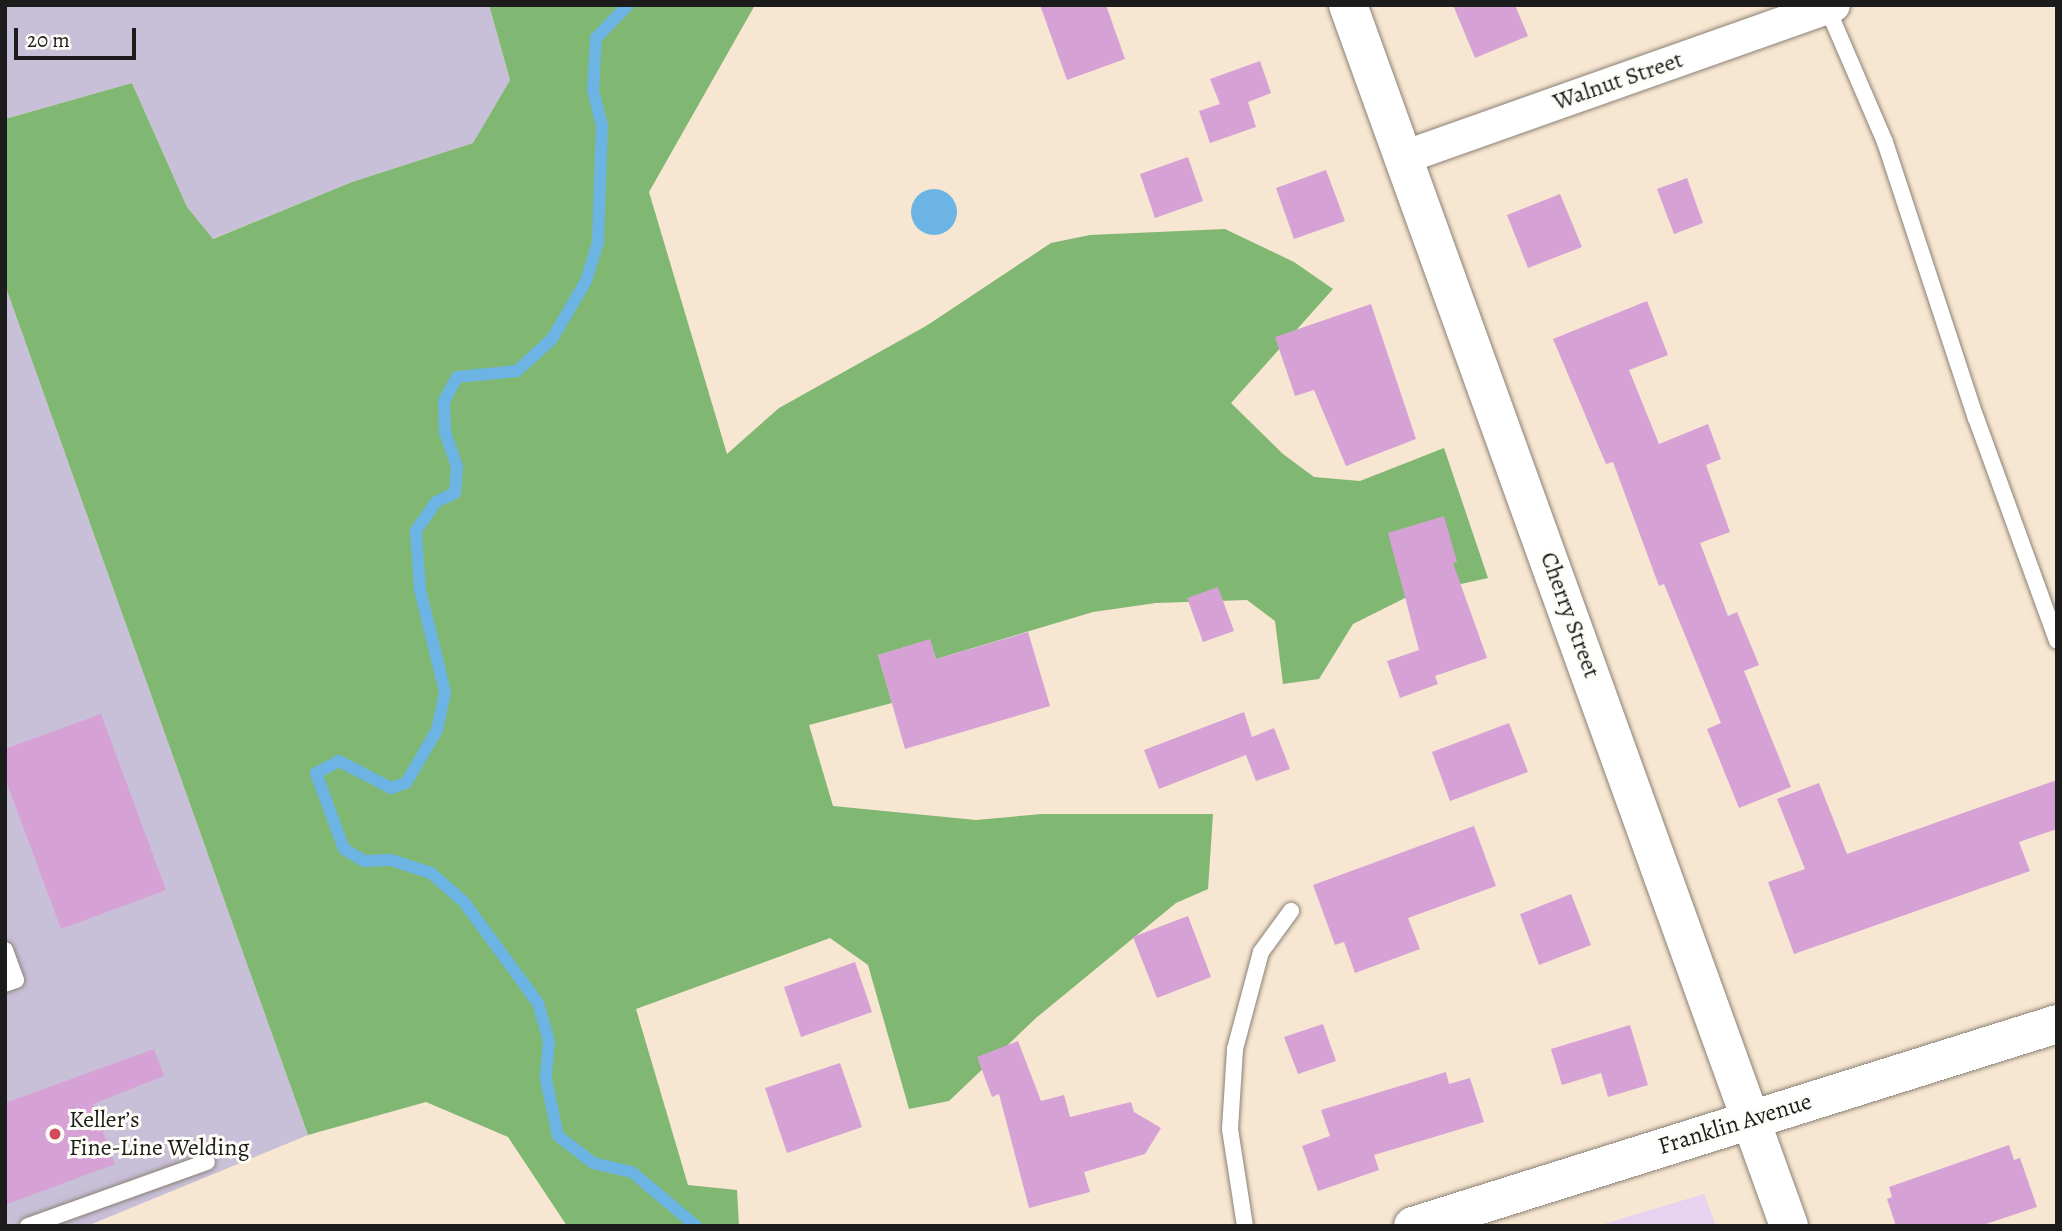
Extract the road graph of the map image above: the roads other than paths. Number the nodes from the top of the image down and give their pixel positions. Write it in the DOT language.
graph roads {
  1 [pos="1348,5"];
  2 [pos="1829,6"];
  3 [pos="1403,157"];
  4 [pos="2057,641"];
  5 [pos="1291,911"];
  6 [pos="5,950"];
  7 [pos="5,984"];
  8 [pos="2057,1024"];
  9 [pos="1752,1118"];
  10 [pos="207,1162"];
  11 [pos="28,1226"];
  12 [pos="1245,1226"];
  13 [pos="1413,1226"];
  14 [pos="1789,1226"];
  1 -- 3 [label="street, Cherry Street"];
  2 -- 3 [label="street, Walnut Street"];
  2 -- 4 [label="lane"];
  3 -- 9 [label="street, Cherry Street"];
  5 -- 12 [label="lane"];
  6 -- 7 [label="lane"];
  8 -- 9 [label="street, Franklin Avenue"];
  9 -- 13 [label="street, Franklin Avenue"];
  9 -- 14 [label="street, Cherry Street"];
  10 -- 11 [label="lane"];
}
